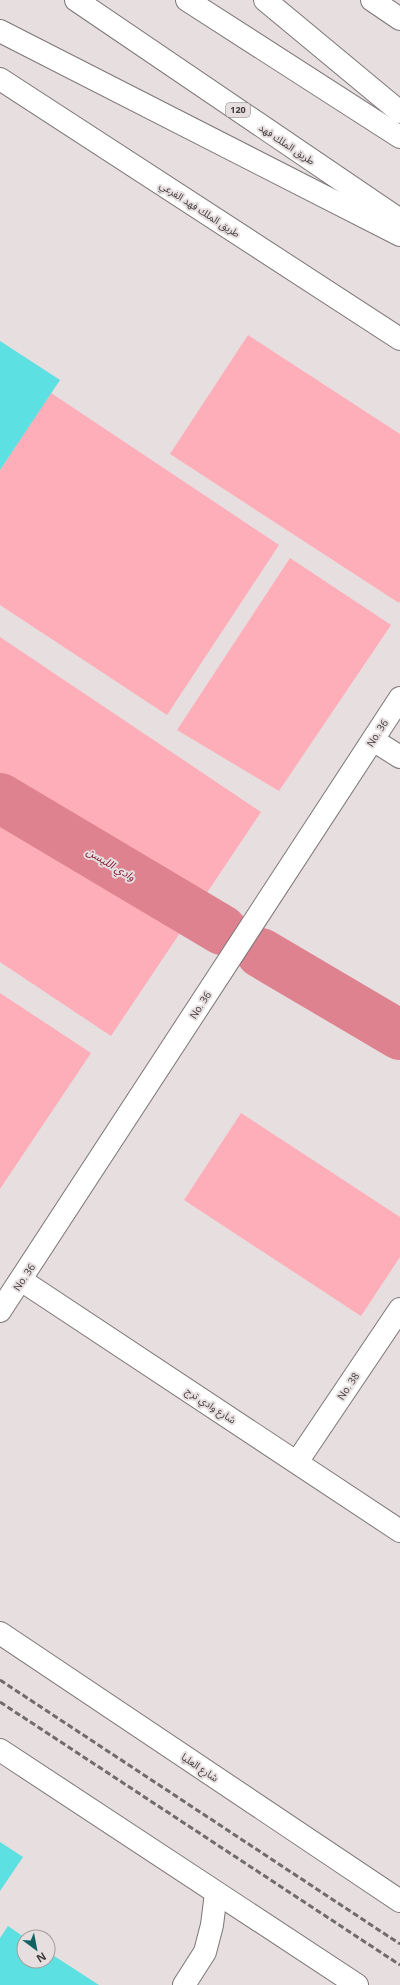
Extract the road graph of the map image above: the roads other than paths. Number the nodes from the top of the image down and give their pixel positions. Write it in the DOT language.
graph roads {
  1 [pos="76,0"];
  2 [pos="187,0"];
  3 [pos="265,0"];
  4 [pos="372,0"];
  5 [pos="400,19"];
  6 [pos="0,31"];
  7 [pos="0,79"];
  8 [pos="400,112"];
  9 [pos="400,137"];
  10 [pos="400,220"];
  11 [pos="400,235"];
  12 [pos="400,339"];
  13 [pos="400,698"];
  14 [pos="373,740"];
  15 [pos="400,757"];
  16 [pos="22,1280"];
  17 [pos="400,1309"];
  18 [pos="0,1311"];
  19 [pos="297,1462"];
  20 [pos="400,1530"];
  21 [pos="0,1633"];
  22 [pos="0,1750"];
  23 [pos="216,1892"];
  24 [pos="400,1901"];
  25 [pos="184,1985"];
  26 [pos="357,1985"];
  1 -- 10 [label="main road, طريق الملك فهد / 120"];
  2 -- 9 [label="main road"];
  3 -- 8 [label="main road"];
  4 -- 5 [label="main road"];
  6 -- 11 [label="main road"];
  7 -- 12 [label="main road, طريق الملك فهد الفرعي"];
  13 -- 14 [label="main road, No. 36"];
  14 -- 15 [label="main road"];
  14 -- 16 [label="main road, No. 36"];
  16 -- 18 [label="main road, No. 36"];
  16 -- 19 [label="main road, شارع وادي ترج"];
  17 -- 19 [label="main road, No. 38"];
  19 -- 20 [label="main road, شارع وادي ترج"];
  21 -- 24 [label="main road, شارع العليا"];
  22 -- 23 [label="main road"];
  23 -- 25 [label="main road"];
  23 -- 26 [label="main road"];
}
